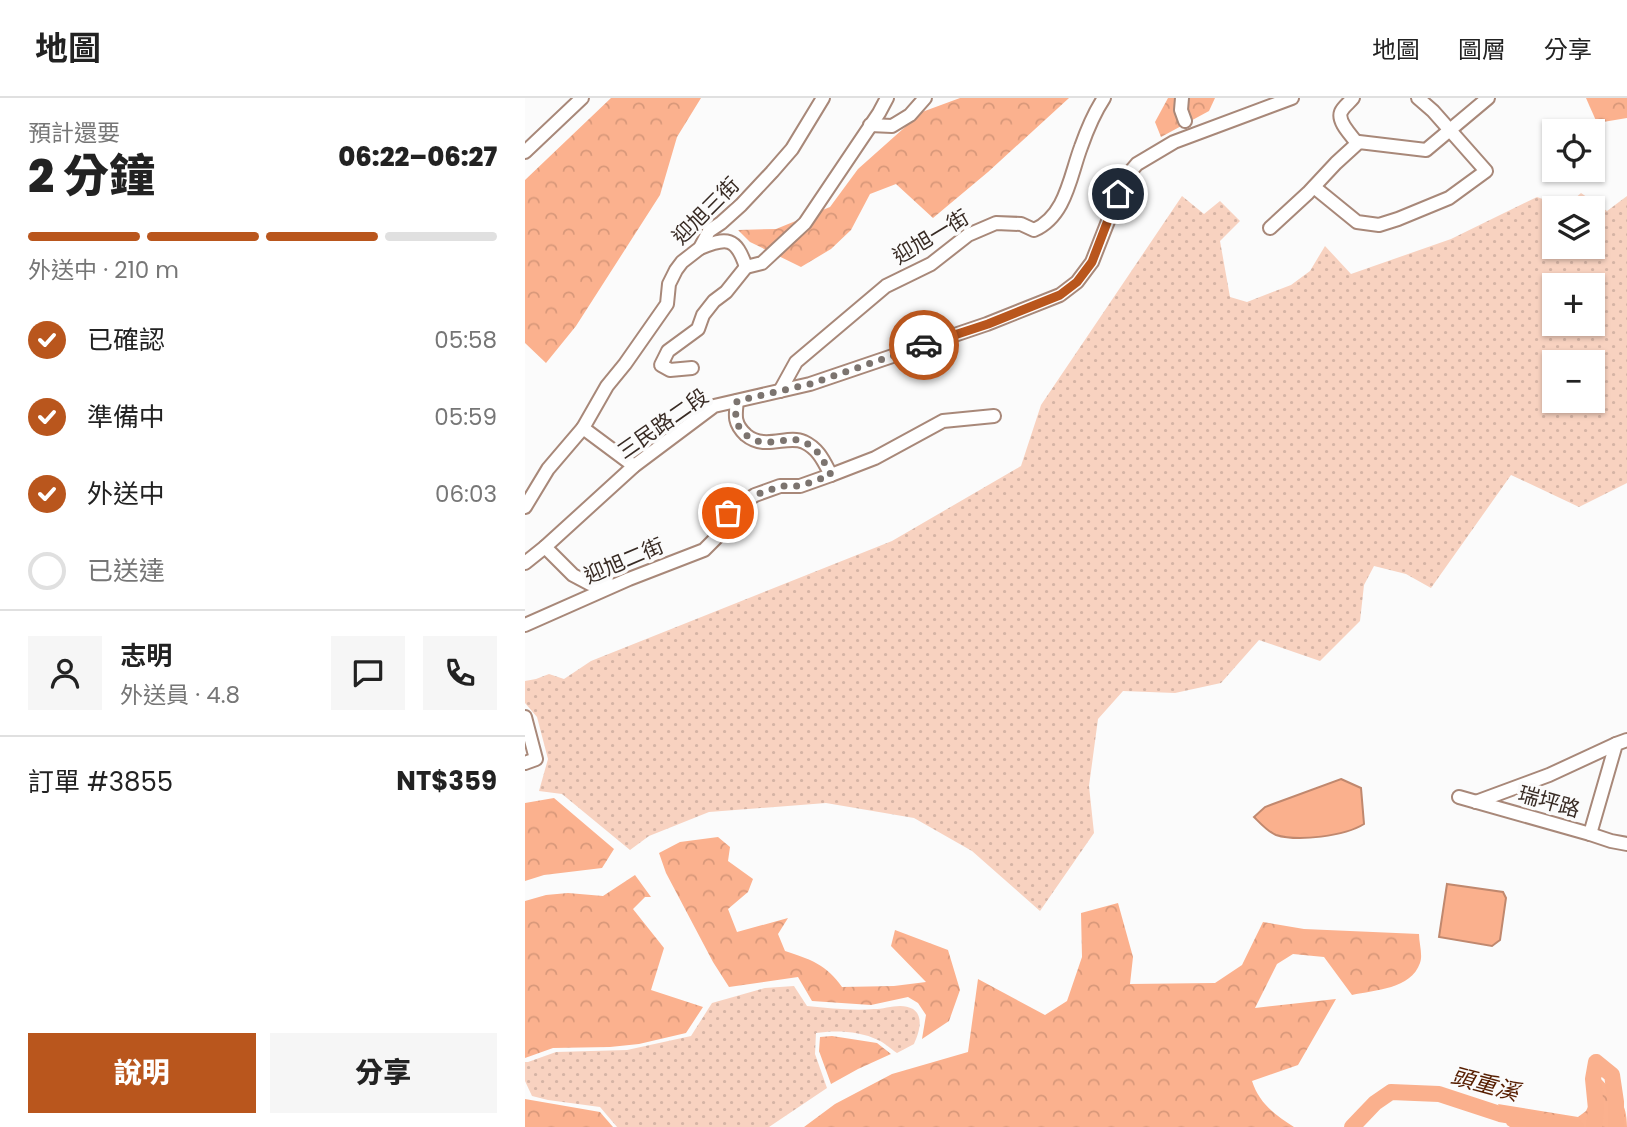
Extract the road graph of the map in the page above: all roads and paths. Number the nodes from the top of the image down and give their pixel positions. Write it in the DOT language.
graph roads {
  1 [pos="582,98"];
  2 [pos="823,98"];
  3 [pos="887,98"];
  4 [pos="925,98"];
  5 [pos="1104,98"];
  6 [pos="1182,98"];
  7 [pos="1293,98"];
  8 [pos="1353,98"];
  9 [pos="1418,98"];
  10 [pos="1487,98"];
  11 [pos="1185,121"];
  12 [pos="870,125"];
  13 [pos="1448,131"];
  14 [pos="1357,143"];
  15 [pos="525,152"];
  16 [pos="1314,187"];
  17 [pos="1269,228"];
  18 [pos="700,248"];
  19 [pos="746,267"];
  20 [pos="692,368"];
  21 [pos="780,391"];
  22 [pos="737,401"];
  23 [pos="994,416"];
  24 [pos="583,428"];
  25 [pos="634,466"];
  26 [pos="831,475"];
  27 [pos="525,507"];
  28 [pos="545,547"];
  29 [pos="525,563"];
  30 [pos="613,585"];
  31 [pos="525,625"];
  32 [pos="525,717"];
  33 [pos="1622,742"];
  34 [pos="525,763"];
  35 [pos="1459,797"];
  36 [pos="1476,802"];
  37 [pos="1590,834"];
  38 [pos="1627,844"];
  1 -- 15 [label="street"];
  2 -- 18 [label="street, 迎旭三街"];
  3 -- 12 [label="street"];
  4 -- 12 [label="street"];
  5 -- 21 [label="street, 迎旭一街"];
  6 -- 11 [label="street"];
  7 -- 21 [label="street, 三民路二段"];
  8 -- 14 [label="street"];
  9 -- 13 [label="street"];
  10 -- 13 [label="street"];
  12 -- 19 [label="street"];
  13 -- 14 [label="street"];
  13 -- 16 [label="street"];
  14 -- 16 [label="street"];
  16 -- 17 [label="street"];
  18 -- 19 [label="street"];
  18 -- 24 [label="street, 迎旭三街"];
  19 -- 20 [label="street"];
  21 -- 22 [label="street, 三民路二段"];
  22 -- 25 [label="street, 三民路二段"];
  22 -- 26 [label="street"];
  23 -- 26 [label="street, 迎旭二街"];
  24 -- 25 [label="street"];
  24 -- 27 [label="street, 迎旭三街"];
  25 -- 28 [label="street, 三民路二段"];
  26 -- 30 [label="street, 迎旭二街"];
  28 -- 29 [label="street, 三民路二段"];
  28 -- 30 [label="street"];
  30 -- 31 [label="street, 迎旭二街"];
  32 -- 34 [label="street"];
  33 -- 36 [label="street"];
  33 -- 37 [label="street"];
  35 -- 36 [label="street, 瑞坪路"];
  36 -- 37 [label="street, 瑞坪路"];
  37 -- 38 [label="street, 瑞坪路"];
}
